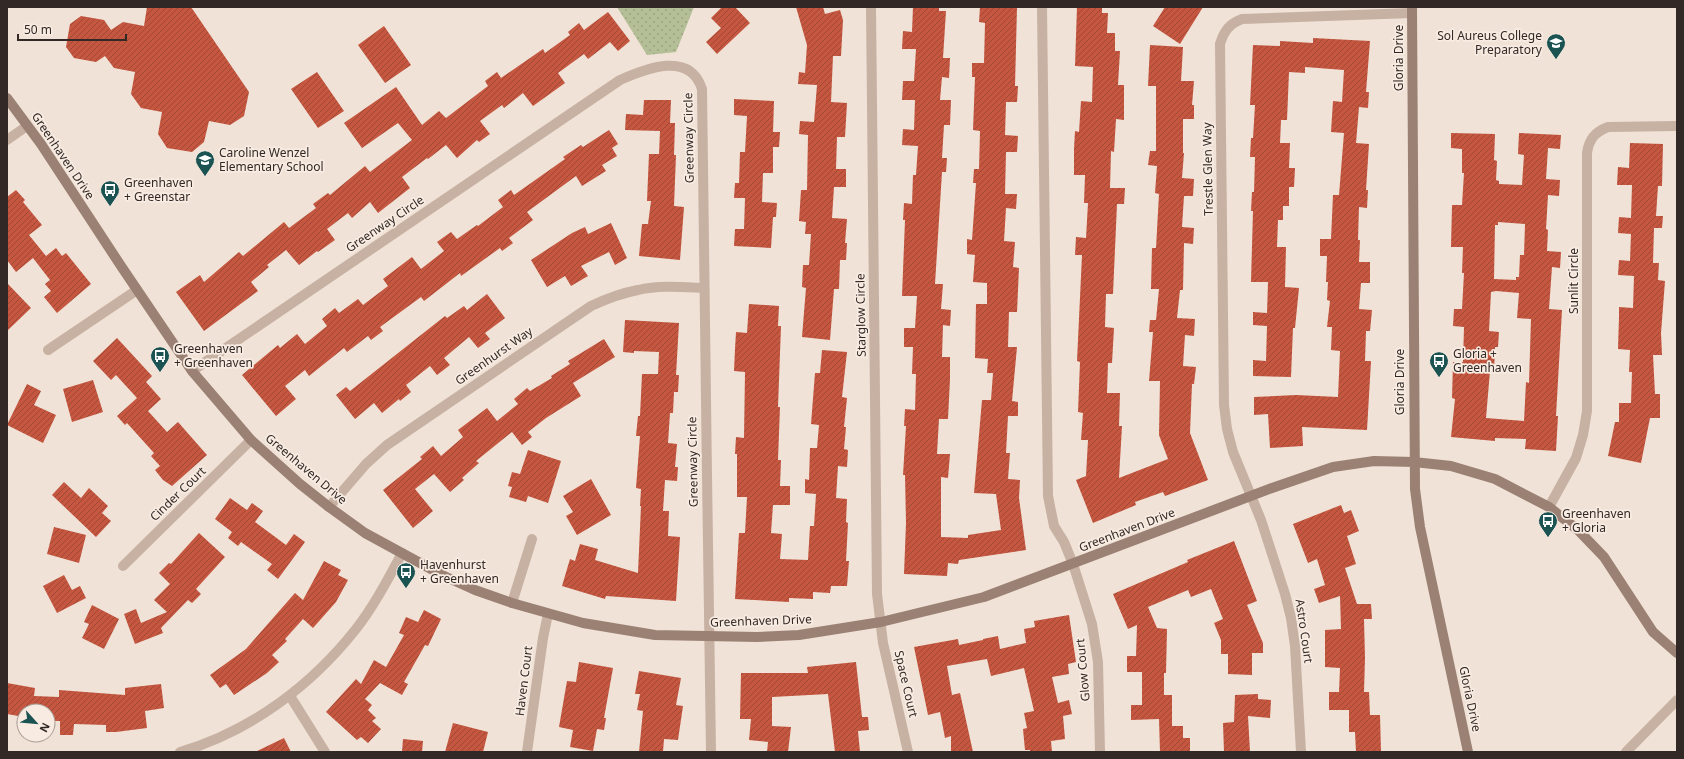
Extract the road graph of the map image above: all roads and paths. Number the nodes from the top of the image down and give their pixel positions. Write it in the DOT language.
graph roads {
  1 [pos="871,7"];
  2 [pos="1042,7"];
  3 [pos="1412,10"];
  4 [pos="7,98"];
  5 [pos="27,126"];
  6 [pos="1677,126"];
  7 [pos="7,140"];
  8 [pos="703,288"];
  9 [pos="137,290"];
  10 [pos="48,350"];
  11 [pos="192,371"];
  12 [pos="251,440"];
  13 [pos="1414,462"];
  14 [pos="1251,496"];
  15 [pos="329,507"];
  16 [pos="1549,507"];
  17 [pos="532,539"];
  18 [pos="402,553"];
  19 [pos="1073,564"];
  20 [pos="123,566"];
  21 [pos="512,603"];
  22 [pos="548,614"];
  23 [pos="880,622"];
  24 [pos="710,636"];
  25 [pos="1677,653"];
  26 [pos="290,696"];
  27 [pos="1677,700"];
  28 [pos="180,752"];
  29 [pos="325,752"];
  30 [pos="527,752"];
  31 [pos="711,752"];
  32 [pos="908,752"];
  33 [pos="1100,752"];
  34 [pos="1301,752"];
  35 [pos="1468,752"];
  36 [pos="1626,752"];
  1 -- 23 [label="street, Starglow Circle"];
  2 -- 19 [label="street"];
  3 -- 13 [label="street, Gloria Drive"];
  3 -- 14 [label="street, Trestle Glen Way"];
  4 -- 5 [label="street, Greenhaven Drive"];
  5 -- 7 [label="street"];
  5 -- 9 [label="street, Greenhaven Drive"];
  6 -- 16 [label="street, Sunlit Circle"];
  8 -- 11 [label="street, Greenway Circle"];
  8 -- 15 [label="street, Greenhurst Way"];
  8 -- 24 [label="street, Greenway Circle"];
  9 -- 10 [label="street"];
  9 -- 11 [label="street, Greenhaven Drive"];
  11 -- 12 [label="street, Greenhaven Drive"];
  12 -- 15 [label="street, Greenhaven Drive"];
  12 -- 20 [label="street, Cinder Court"];
  13 -- 14 [label="street, Greenhaven Drive"];
  13 -- 16 [label="street, Greenhaven Drive"];
  13 -- 35 [label="street, Gloria Drive"];
  14 -- 19 [label="street, Greenhaven Drive"];
  14 -- 34 [label="street, Astro Court"];
  15 -- 18 [label="street, Greenhaven Drive"];
  16 -- 25 [label="street, Greenhaven Drive"];
  17 -- 21 [label="street"];
  18 -- 21 [label="street, Greenhaven Drive"];
  18 -- 26 [label="street"];
  19 -- 23 [label="street, Greenhaven Drive"];
  19 -- 33 [label="street, Glow Court"];
  21 -- 22 [label="street, Greenhaven Drive"];
  22 -- 24 [label="street, Greenhaven Drive"];
  22 -- 30 [label="street, Haven Court"];
  23 -- 24 [label="street, Greenhaven Drive"];
  23 -- 32 [label="street, Space Court"];
  24 -- 31 [label="street, Greenway Circle"];
  26 -- 28 [label="street"];
  26 -- 29 [label="street"];
  27 -- 36 [label="street"];
}
